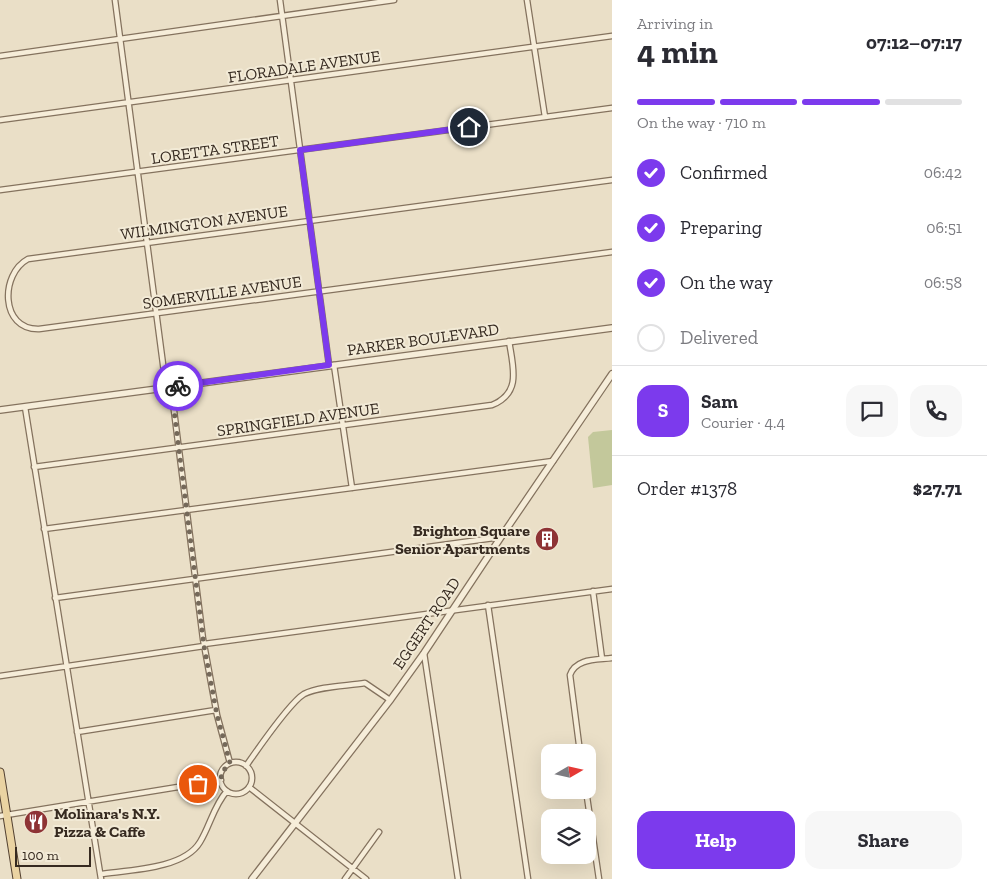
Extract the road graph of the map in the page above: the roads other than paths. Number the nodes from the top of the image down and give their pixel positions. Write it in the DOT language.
graph roads {
  1 [pos="115,0"];
  2 [pos="280,0"];
  3 [pos="394,0"];
  4 [pos="527,0"];
  5 [pos="282,17"];
  6 [pos="612,36"];
  7 [pos="120,39"];
  8 [pos="534,47"];
  9 [pos="0,56"];
  10 [pos="291,81"];
  11 [pos="128,103"];
  12 [pos="612,108"];
  13 [pos="544,117"];
  14 [pos="0,120"];
  15 [pos="300,150"];
  16 [pos="137,172"];
  17 [pos="612,180"];
  18 [pos="0,190"];
  19 [pos="310,221"];
  20 [pos="147,242"];
  21 [pos="612,252"];
  22 [pos="7,274"];
  23 [pos="319,291"];
  24 [pos="6,311"];
  25 [pos="156,313"];
  26 [pos="612,328"];
  27 [pos="509,342"];
  28 [pos="331,365"];
  29 [pos="612,374"];
  30 [pos="169,387"];
  31 [pos="25,407"];
  32 [pos="0,410"];
  33 [pos="343,426"];
  34 [pos="179,448"];
  35 [pos="553,460"];
  36 [pos="34,467"];
  37 [pos="352,488"];
  38 [pos="187,510"];
  39 [pos="44,529"];
  40 [pos="501,536"];
  41 [pos="196,579"];
  42 [pos="612,589"];
  43 [pos="593,591"];
  44 [pos="55,598"];
  45 [pos="488,606"];
  46 [pos="452,610"];
  47 [pos="204,645"];
  48 [pos="424,653"];
  49 [pos="612,658"];
  50 [pos="602,659"];
  51 [pos="66,666"];
  52 [pos="0,676"];
  53 [pos="390,700"];
  54 [pos="216,710"];
  55 [pos="77,732"];
  56 [pos="579,744"];
  57 [pos="230,763"];
  58 [pos="246,766"];
  59 [pos="0,772"];
  60 [pos="221,780"];
  61 [pos="249,787"];
  62 [pos="227,791"];
  63 [pos="587,799"];
  64 [pos="89,802"];
  65 [pos="3,816"];
  66 [pos="294,824"];
  67 [pos="379,832"];
  68 [pos="352,869"];
  69 [pos="101,877"];
  70 [pos="17,879"];
  71 [pos="252,879"];
  72 [pos="345,879"];
  73 [pos="366,879"];
  74 [pos="458,879"];
  75 [pos="528,879"];
  76 [pos="599,879"];
  1 -- 7 [label="street"];
  2 -- 5 [label="street"];
  3 -- 5 [label="street"];
  4 -- 8 [label="street"];
  5 -- 7 [label="street"];
  5 -- 10 [label="street"];
  6 -- 8 [label="street, FLORADALE AVENUE"];
  7 -- 9 [label="street"];
  7 -- 11 [label="street"];
  8 -- 10 [label="street, FLORADALE AVENUE"];
  8 -- 13 [label="street"];
  10 -- 11 [label="street, FLORADALE AVENUE"];
  10 -- 15 [label="street"];
  11 -- 14 [label="street, FLORADALE AVENUE"];
  11 -- 16 [label="street"];
  12 -- 13 [label="street, LORETTA STREET"];
  13 -- 15 [label="street, LORETTA STREET"];
  15 -- 16 [label="street, LORETTA STREET"];
  15 -- 19 [label="street"];
  16 -- 18 [label="street, LORETTA STREET"];
  16 -- 20 [label="street"];
  17 -- 19 [label="street, WILMINGTON AVENUE"];
  19 -- 20 [label="street, WILMINGTON AVENUE"];
  19 -- 23 [label="street"];
  20 -- 22 [label="street, WILMINGTON AVENUE"];
  20 -- 25 [label="street"];
  21 -- 23 [label="street, SOMERVILLE AVENUE"];
  23 -- 25 [label="street, SOMERVILLE AVENUE"];
  23 -- 28 [label="street"];
  24 -- 25 [label="street, SOMERVILLE AVENUE"];
  25 -- 30 [label="street"];
  26 -- 27 [label="street, PARKER BOULEVARD"];
  27 -- 28 [label="street, PARKER BOULEVARD"];
  27 -- 33 [label="street, SPRINGFIELD AVENUE"];
  28 -- 30 [label="street, PARKER BOULEVARD"];
  28 -- 33 [label="street"];
  29 -- 35 [label="street, EGGERT ROAD"];
  30 -- 31 [label="street, PARKER BOULEVARD"];
  30 -- 34 [label="street"];
  31 -- 32 [label="street, PARKER BOULEVARD"];
  31 -- 36 [label="street"];
  33 -- 34 [label="street, SPRINGFIELD AVENUE"];
  33 -- 37 [label="street"];
  34 -- 36 [label="street, SPRINGFIELD AVENUE"];
  34 -- 38 [label="street"];
  35 -- 37 [label="street"];
  35 -- 40 [label="street, EGGERT ROAD"];
  36 -- 39 [label="street"];
  37 -- 38 [label="street"];
  38 -- 39 [label="street"];
  38 -- 41 [label="street"];
  39 -- 44 [label="street"];
  40 -- 41 [label="street"];
  40 -- 46 [label="street, EGGERT ROAD"];
  41 -- 44 [label="street"];
  41 -- 47 [label="street"];
  42 -- 43 [label="street"];
  43 -- 45 [label="street"];
  43 -- 50 [label="street"];
  44 -- 51 [label="street"];
  45 -- 46 [label="street"];
  45 -- 75 [label="street"];
  46 -- 47 [label="street"];
  46 -- 48 [label="street, EGGERT ROAD"];
  47 -- 51 [label="street"];
  47 -- 54 [label="street"];
  48 -- 53 [label="street, EGGERT ROAD"];
  48 -- 74 [label="street"];
  49 -- 50 [label="street"];
  50 -- 56 [label="street"];
  51 -- 52 [label="street"];
  51 -- 55 [label="street"];
  53 -- 58 [label="street"];
  53 -- 66 [label="street, EGGERT ROAD"];
  54 -- 55 [label="street"];
  54 -- 57 [label="street"];
  55 -- 64 [label="street"];
  57 -- 58 [label="street"];
  57 -- 60 [label="street"];
  58 -- 61 [label="street"];
  59 -- 65 [label="main road"];
  60 -- 62 [label="street"];
  60 -- 64 [label="street"];
  61 -- 62 [label="street"];
  61 -- 66 [label="street"];
  62 -- 69 [label="street"];
  63 -- 76 [label="street"];
  64 -- 65 [label="street"];
  64 -- 69 [label="street"];
  65 -- 70 [label="main road"];
  66 -- 68 [label="street"];
  66 -- 71 [label="street, EGGERT ROAD"];
  67 -- 68 [label="street"];
  68 -- 72 [label="street"];
  68 -- 73 [label="street"];
}
